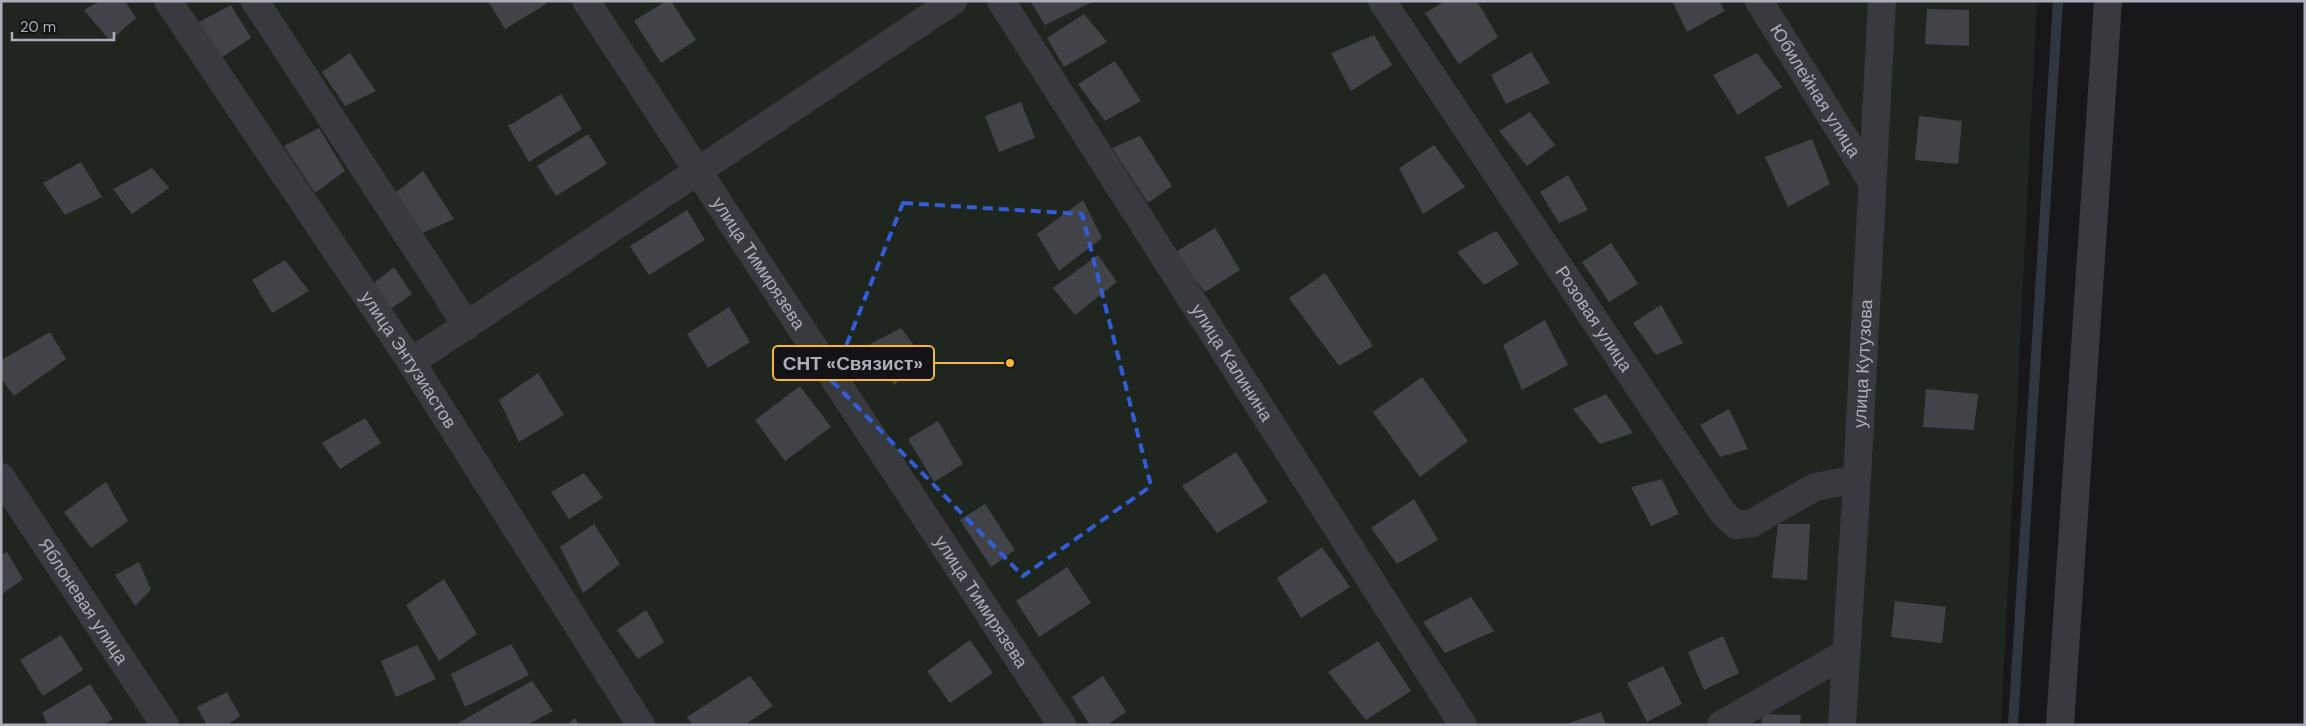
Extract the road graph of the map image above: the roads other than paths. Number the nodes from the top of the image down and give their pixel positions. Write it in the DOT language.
graph roads {
  1 [pos="168,1"];
  2 [pos="255,1"];
  3 [pos="586,1"];
  4 [pos="1001,1"];
  5 [pos="1382,1"];
  6 [pos="1759,1"];
  7 [pos="1882,1"];
  8 [pos="2108,1"];
  9 [pos="936,6"];
  10 [pos="698,172"];
  11 [pos="1871,180"];
  12 [pos="467,326"];
  13 [pos="412,362"];
  14 [pos="1,477"];
  15 [pos="1857,479"];
  16 [pos="1846,653"];
  17 [pos="166,725"];
  18 [pos="641,725"];
  19 [pos="1062,725"];
  20 [pos="1463,725"];
  21 [pos="1721,725"];
  22 [pos="1842,725"];
  23 [pos="2060,725"];
  1 -- 13 [label="street, улица Энтузиастов"];
  2 -- 12 [label="street"];
  3 -- 10 [label="street, улица Тимирязева"];
  4 -- 20 [label="street, улица Калинина"];
  5 -- 15 [label="street, Розовая улица"];
  6 -- 11 [label="street, Юбилейная улица"];
  7 -- 11 [label="street, улица Кутузова"];
  8 -- 23 [label="street"];
  9 -- 10 [label="street"];
  10 -- 12 [label="street"];
  10 -- 19 [label="street, улица Тимирязева"];
  11 -- 15 [label="street, улица Кутузова"];
  12 -- 13 [label="street"];
  13 -- 18 [label="street, улица Энтузиастов"];
  14 -- 17 [label="street, Яблоневая улица"];
  15 -- 16 [label="street, улица Кутузова"];
  16 -- 21 [label="street"];
  16 -- 22 [label="street, улица Кутузова"];
}
